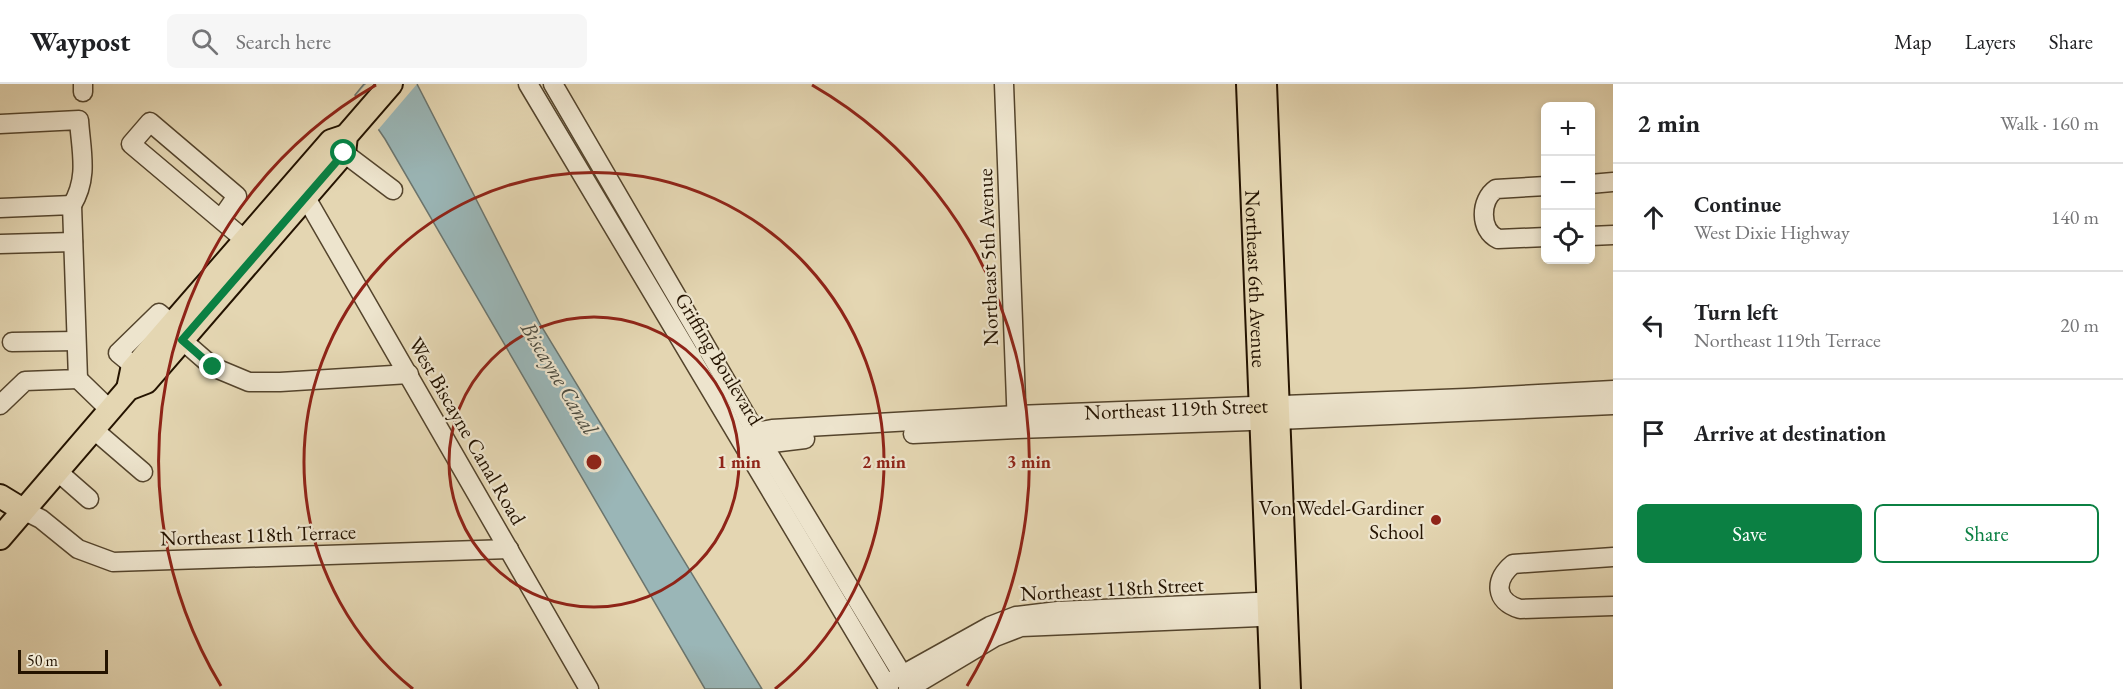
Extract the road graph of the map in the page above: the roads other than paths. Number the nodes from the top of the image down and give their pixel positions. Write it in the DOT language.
graph roads {
  1 [pos="391,84"];
  2 [pos="553,84"];
  3 [pos="1004,84"];
  4 [pos="1248,84"];
  5 [pos="1265,84"];
  6 [pos="534,85"];
  7 [pos="0,124"];
  8 [pos="345,144"];
  9 [pos="1613,182"];
  10 [pos="1595,184"];
  11 [pos="1541,186"];
  12 [pos="393,190"];
  13 [pos="305,196"];
  14 [pos="72,205"];
  15 [pos="0,208"];
  16 [pos="221,219"];
  17 [pos="1613,235"];
  18 [pos="1595,236"];
  19 [pos="1541,237"];
  20 [pos="245,240"];
  21 [pos="73,242"];
  22 [pos="0,244"];
  23 [pos="177,332"];
  24 [pos="76,341"];
  25 [pos="12,342"];
  26 [pos="409,374"];
  27 [pos="131,378"];
  28 [pos="78,379"];
  29 [pos="1613,390"];
  30 [pos="0,405"];
  31 [pos="1613,405"];
  32 [pos="110,410"];
  33 [pos="1269,413"];
  34 [pos="1017,422"];
  35 [pos="93,429"];
  36 [pos="752,442"];
  37 [pos="57,471"];
  38 [pos="143,472"];
  39 [pos="0,496"];
  40 [pos="89,499"];
  41 [pos="23,510"];
  42 [pos="0,538"];
  43 [pos="509,549"];
  44 [pos="1613,557"];
  45 [pos="1613,606"];
  46 [pos="1277,609"];
  47 [pos="908,685"];
  48 [pos="888,687"];
  49 [pos="589,689"];
  50 [pos="1272,689"];
  51 [pos="1289,689"];
  1 -- 8 [label="main road"];
  2 -- 36 [label="street, Griffing Boulevard"];
  3 -- 34 [label="street, Northeast 5th Avenue"];
  4 -- 33 [label="main road, Northeast 6th Avenue"];
  5 -- 33 [label="main road, Northeast 6th Avenue"];
  6 -- 36 [label="street, Griffing Boulevard"];
  7 -- 14 [label="street"];
  8 -- 12 [label="street"];
  8 -- 13 [label="main road"];
  8 -- 20 [label="main road"];
  9 -- 10 [label="street"];
  11 -- 19 [label="street"];
  13 -- 23 [label="main road"];
  13 -- 26 [label="street, West Biscayne Canal Road"];
  14 -- 15 [label="street"];
  14 -- 21 [label="street"];
  16 -- 16 [label="street"];
  16 -- 20 [label="street"];
  17 -- 18 [label="street"];
  20 -- 23 [label="main road"];
  21 -- 22 [label="street"];
  21 -- 24 [label="street"];
  23 -- 26 [label="street"];
  23 -- 27 [label="main road"];
  23 -- 27 [label="street"];
  24 -- 25 [label="street"];
  24 -- 28 [label="street"];
  26 -- 43 [label="street, West Biscayne Canal Road"];
  27 -- 32 [label="main road"];
  28 -- 30 [label="street"];
  28 -- 32 [label="street"];
  29 -- 33 [label="street, Northeast 119th Street"];
  31 -- 33 [label="street, Northeast 119th Street"];
  32 -- 35 [label="main road"];
  33 -- 34 [label="street, Northeast 119th Street"];
  33 -- 46 [label="main road, Northeast 6th Avenue"];
  34 -- 36 [label="street, Northeast 119th Street"];
  35 -- 37 [label="main road"];
  35 -- 38 [label="street"];
  36 -- 47 [label="street, Griffing Boulevard"];
  36 -- 48 [label="street, Griffing Boulevard"];
  37 -- 40 [label="street"];
  37 -- 41 [label="main road"];
  39 -- 41 [label="main road"];
  41 -- 42 [label="main road"];
  41 -- 43 [label="street, Northeast 118th Terrace"];
  43 -- 49 [label="street, West Biscayne Canal Road"];
  44 -- 45 [label="street"];
  46 -- 47 [label="street, Northeast 118th Street"];
  46 -- 50 [label="main road, Northeast 6th Avenue"];
  46 -- 51 [label="main road, Northeast 6th Avenue"];
  47 -- 48 [label="street, Northeast 118th Street"];
}
